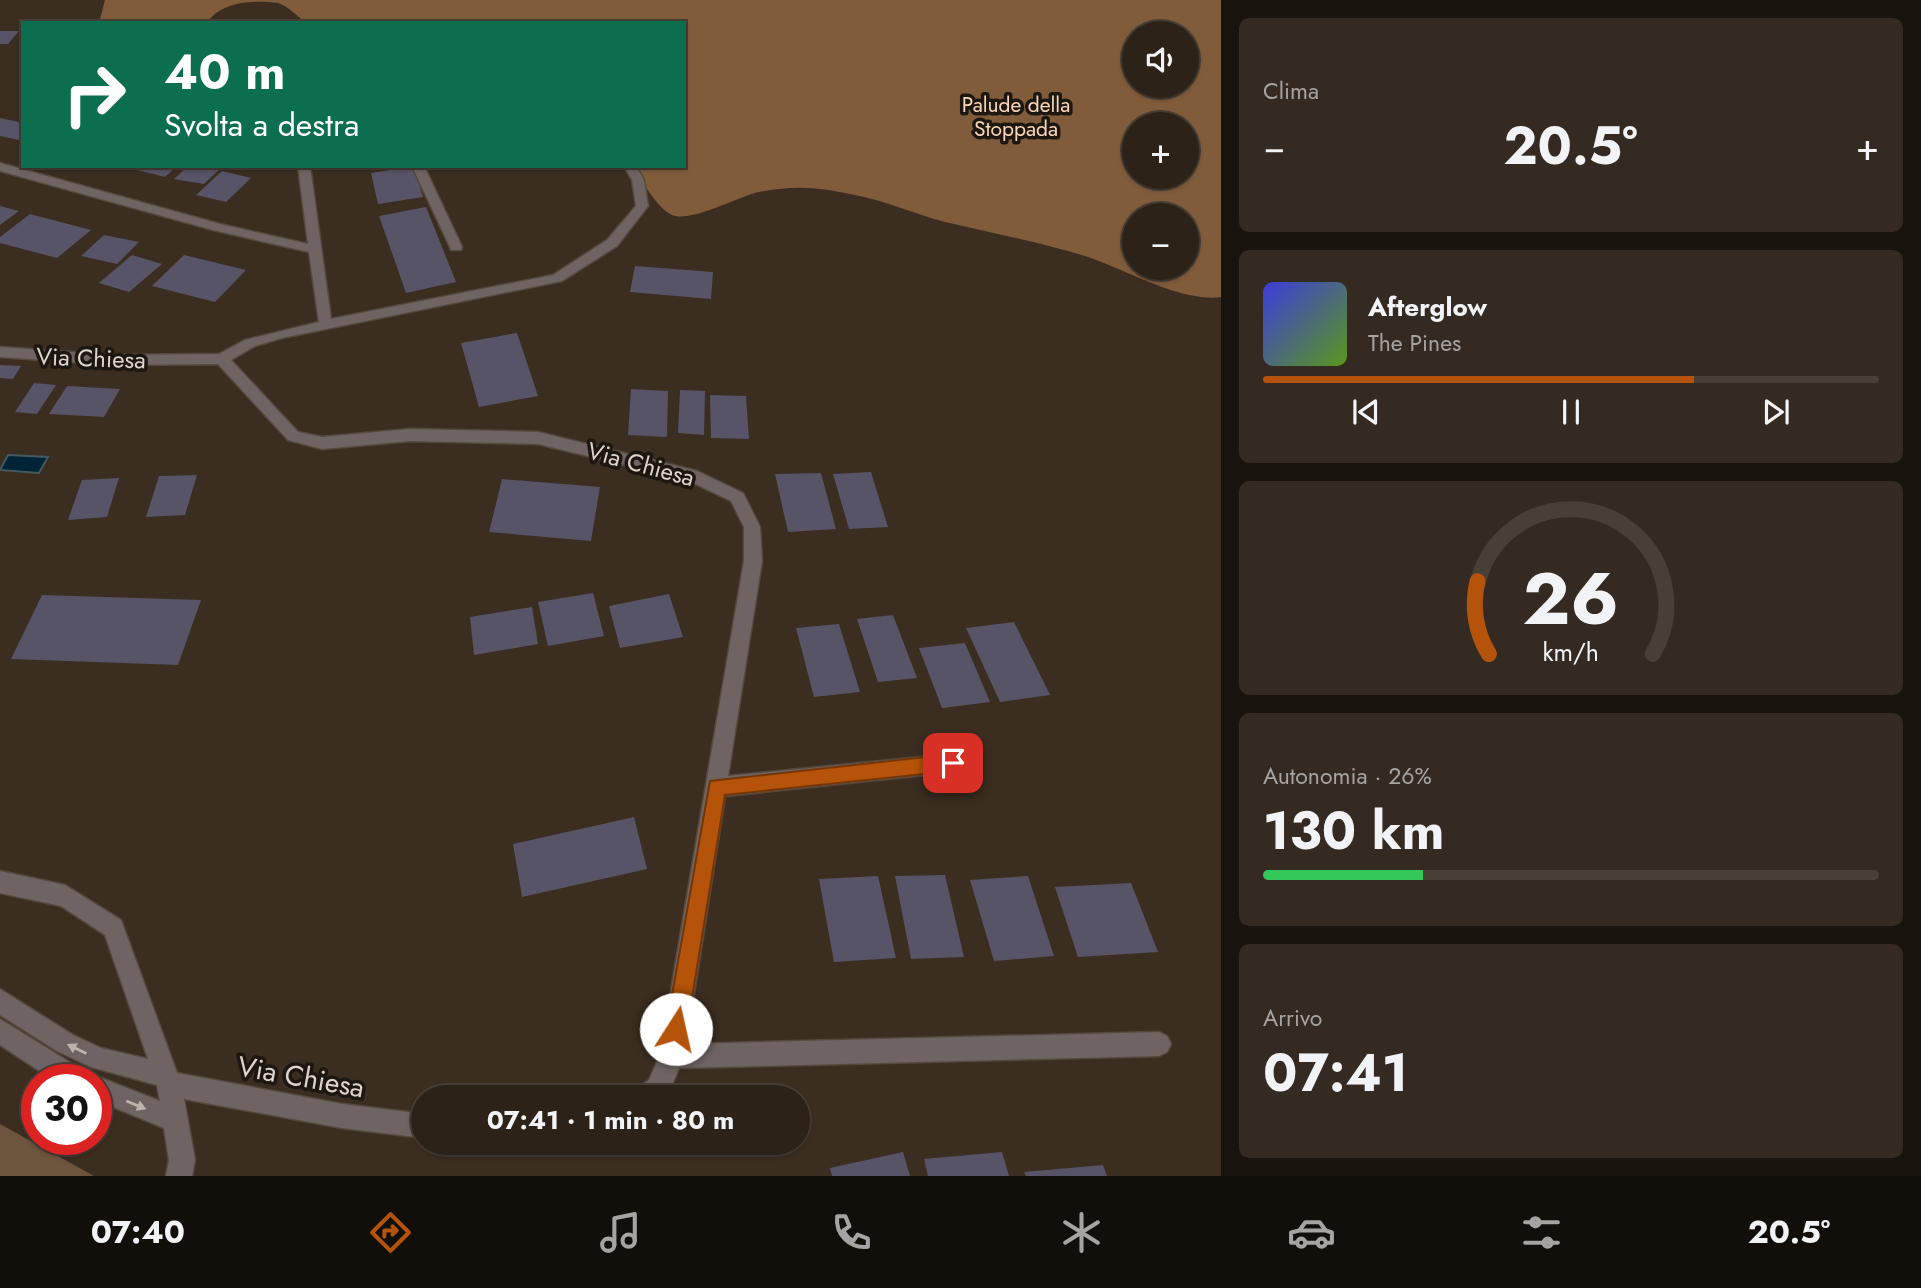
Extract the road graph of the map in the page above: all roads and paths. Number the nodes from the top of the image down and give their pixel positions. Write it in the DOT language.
graph roads {
  1 [pos="0,167"];
  2 [pos="304,168"];
  3 [pos="419,168"];
  4 [pos="631,168"];
  5 [pos="456,247"];
  6 [pos="315,250"];
  7 [pos="327,324"];
  8 [pos="0,352"];
  9 [pos="222,359"];
  10 [pos="953,763"];
  11 [pos="717,787"];
  12 [pos="0,882"];
  13 [pos="0,1001"];
  14 [pos="0,1031"];
  15 [pos="1159,1044"];
  16 [pos="672,1056"];
  17 [pos="51,1064"];
  18 [pos="168,1079"];
  19 [pos="660,1085"];
  20 [pos="112,1094"];
  21 [pos="176,1120"];
  22 [pos="411,1124"];
  23 [pos="179,1176"];
  1 -- 6 [label="street"];
  2 -- 6 [label="street"];
  3 -- 5 [label="street"];
  4 -- 7 [label="street"];
  6 -- 7 [label="street"];
  7 -- 9 [label="street"];
  8 -- 9 [label="street, Via Chiesa"];
  9 -- 11 [label="street, Via Chiesa"];
  10 -- 11 [label="street"];
  11 -- 16 [label="street, Via Chiesa"];
  12 -- 18 [label="street"];
  18 -- 13 [label="street, Via Chiesa, one-way"];
  14 -- 17 [label="street"];
  15 -- 16 [label="street"];
  16 -- 19 [label="street, Via Chiesa"];
  18 -- 21 [label="street"];
  18 -- 22 [label="street, Via Chiesa"];
  20 -- 21 [label="street, one-way"];
  21 -- 23 [label="street"];
}
